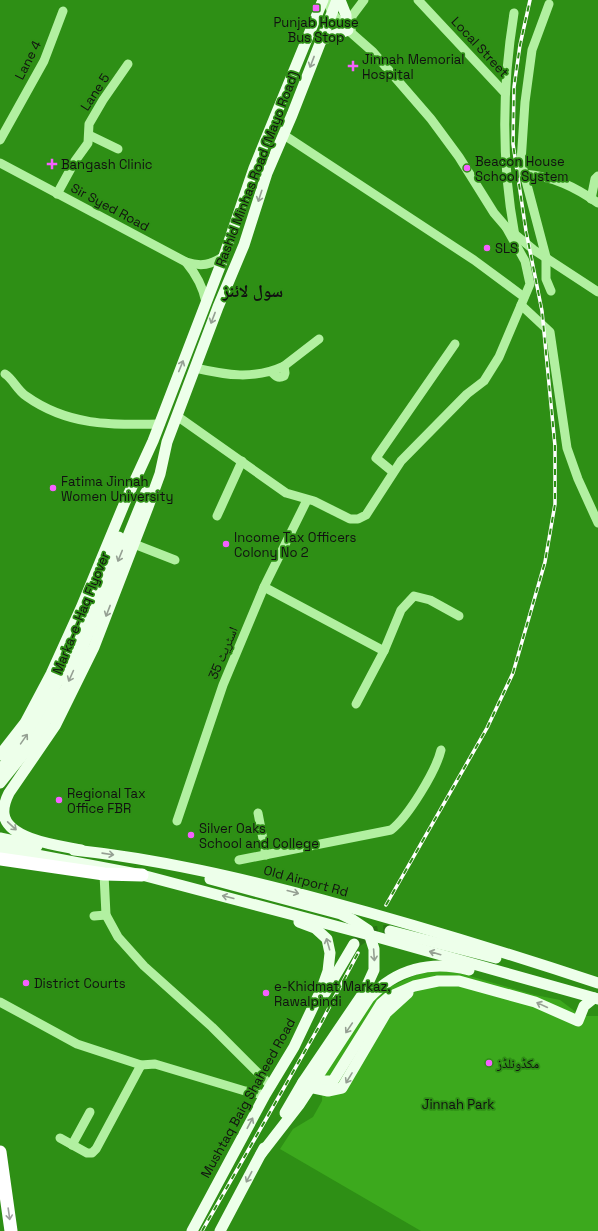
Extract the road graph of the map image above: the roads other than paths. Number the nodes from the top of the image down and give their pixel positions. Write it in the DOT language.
graph roads {
  1 [pos="323,0"];
  2 [pos="326,0"];
  3 [pos="337,0"];
  4 [pos="340,0"];
  5 [pos="364,0"];
  6 [pos="418,0"];
  7 [pos="548,4"];
  8 [pos="63,11"];
  9 [pos="332,13"];
  10 [pos="514,13"];
  11 [pos="349,30"];
  12 [pos="321,40"];
  13 [pos="128,64"];
  14 [pos="505,93"];
  15 [pos="89,135"];
  16 [pos="284,135"];
  17 [pos="0,140"];
  18 [pos="118,150"];
  19 [pos="0,163"];
  20 [pos="524,174"];
  21 [pos="598,176"];
  22 [pos="58,194"];
  23 [pos="595,201"];
  24 [pos="506,227"];
  25 [pos="515,236"];
  26 [pos="224,256"];
  27 [pos="546,257"];
  28 [pos="186,262"];
  29 [pos="551,291"];
  30 [pos="598,292"];
  31 [pos="523,301"];
  32 [pos="206,302"];
  33 [pos="318,339"];
  34 [pos="455,344"];
  35 [pos="195,368"];
  36 [pos="5,374"];
  37 [pos="177,416"];
  38 [pos="160,424"];
  39 [pos="153,441"];
  40 [pos="167,442"];
  41 [pos="242,461"];
  42 [pos="393,472"];
  43 [pos="307,500"];
  44 [pos="217,516"];
  45 [pos="598,523"];
  46 [pos="134,544"];
  47 [pos="175,560"];
  48 [pos="264,587"];
  49 [pos="459,616"];
  50 [pos="384,651"];
  51 [pos="356,704"];
  52 [pos="441,750"];
  53 [pos="0,755"];
  54 [pos="0,770"];
  55 [pos="0,783"];
  56 [pos="4,796"];
  57 [pos="258,813"];
  58 [pos="177,821"];
  59 [pos="0,838"];
  60 [pos="0,848"];
  61 [pos="81,850"];
  62 [pos="266,855"];
  63 [pos="0,859"];
  64 [pos="240,860"];
  65 [pos="159,862"];
  66 [pos="104,874"];
  67 [pos="142,875"];
  68 [pos="334,903"];
  69 [pos="254,904"];
  70 [pos="106,915"];
  71 [pos="94,916"];
  72 [pos="332,925"];
  73 [pos="390,931"];
  74 [pos="354,944"];
  75 [pos="438,981"];
  76 [pos="598,983"];
  77 [pos="542,984"];
  78 [pos="596,998"];
  79 [pos="0,1002"];
  80 [pos="294,1047"];
  81 [pos="140,1065"];
  82 [pos="317,1075"];
  83 [pos="306,1085"];
  84 [pos="268,1090"];
  85 [pos="90,1112"];
  86 [pos="60,1138"];
  87 [pos="72,1145"];
  88 [pos="0,1152"];
  89 [pos="1,1166"];
  90 [pos="11,1231"];
  91 [pos="192,1231"];
  92 [pos="220,1231"];
  1 -- 26 [label="main road, Rashid Minhas Road (Mayo Road)"];
  2 -- 9 [label="street"];
  3 -- 9 [label="main road, Rashid Minhas Road (Mayo Road)"];
  4 -- 11 [label="main road"];
  5 -- 11 [label="street"];
  6 -- 14 [label="street, Local Street"];
  7 -- 20 [label="street"];
  8 -- 17 [label="street, Lane 4"];
  9 -- 11 [label="street"];
  9 -- 12 [label="main road, Rashid Minhas Road (Mayo Road)"];
  10 -- 14 [label="street"];
  11 -- 12 [label="main road"];
  11 -- 24 [label="street"];
  12 -- 16 [label="main road, Rashid Minhas Road (Mayo Road), one-way"];
  13 -- 15 [label="street, Lane 5"];
  14 -- 25 [label="street"];
  15 -- 18 [label="street"];
  15 -- 22 [label="street, Lane 5"];
  16 -- 31 [label="street"];
  16 -- 35 [label="main road, Rashid Minhas Road (Mayo Road), one-way"];
  19 -- 22 [label="street, Sir Syed Road"];
  20 -- 23 [label="street"];
  20 -- 27 [label="street"];
  21 -- 23 [label="street"];
  22 -- 28 [label="street, Sir Syed Road"];
  24 -- 25 [label="street"];
  24 -- 31 [label="street"];
  25 -- 27 [label="street"];
  26 -- 28 [label="street, Sir Syed Road"];
  26 -- 32 [label="main road, Rashid Minhas Road (Mayo Road)"];
  27 -- 29 [label="street"];
  27 -- 30 [label="street"];
  28 -- 32 [label="street, Sir Syed Road"];
  31 -- 42 [label="street"];
  31 -- 45 [label="street"];
  38 -- 32 [label="main road, Rashid Minhas Road (Mayo Road), one-way"];
  33 -- 35 [label="street"];
  34 -- 42 [label="street"];
  35 -- 37 [label="main road, Rashid Minhas Road (Mayo Road)"];
  36 -- 38 [label="street"];
  37 -- 40 [label="main road, Rashid Minhas Road (Mayo Road)"];
  37 -- 41 [label="street"];
  38 -- 39 [label="main road, Rashid Minhas Road (Mayo Road)"];
  39 -- 53 [label="main road, Rashid Minhas Road (Mayo Road)"];
  54 -- 39 [label="main road, Marka-e-Haq Flyover, one-way"];
  40 -- 46 [label="main road, Rashid Minhas Road (Mayo Road)"];
  40 -- 55 [label="main road, Marka-e-Haq Flyover, one-way"];
  41 -- 43 [label="street"];
  41 -- 44 [label="street"];
  42 -- 43 [label="street"];
  43 -- 48 [label="street, اسٹریٹ 35"];
  46 -- 47 [label="street"];
  46 -- 56 [label="main road, Rashid Minhas Road (Mayo Road), one-way"];
  48 -- 50 [label="street"];
  48 -- 58 [label="street, اسٹریٹ 35"];
  49 -- 50 [label="street"];
  50 -- 51 [label="street"];
  52 -- 62 [label="street"];
  56 -- 61 [label="main road, Rashid Minhas Road (Mayo Road), one-way"];
  57 -- 62 [label="street"];
  59 -- 61 [label="main road, Old Airport Rd"];
  60 -- 67 [label="main road"];
  61 -- 65 [label="main road, Old Airport Rd, one-way"];
  62 -- 64 [label="street"];
  63 -- 66 [label="highway"];
  65 -- 68 [label="main road, Old Airport Rd, one-way"];
  65 -- 83 [label="main road, one-way, bridge"];
  66 -- 67 [label="highway"];
  66 -- 70 [label="street"];
  69 -- 67 [label="main road, one-way"];
  68 -- 72 [label="main road"];
  68 -- 76 [label="main road, Old Airport Rd"];
  69 -- 72 [label="main road"];
  80 -- 69 [label="main road, Mushtaq Baig Shaheed Road, one-way"];
  70 -- 71 [label="street"];
  70 -- 84 [label="street"];
  77 -- 72 [label="main road, one-way"];
  73 -- 76 [label="main road"];
  74 -- 80 [label="main road"];
  78 -- 75 [label="main road, one-way"];
  75 -- 82 [label="main road"];
  75 -- 83 [label="main road, one-way"];
  77 -- 78 [label="main road"];
  77 -- 82 [label="main road, one-way"];
  79 -- 81 [label="street"];
  80 -- 84 [label="main road, Mushtaq Baig Shaheed Road"];
  81 -- 84 [label="street"];
  81 -- 87 [label="street"];
  82 -- 83 [label="main road"];
  83 -- 92 [label="main road, one-way"];
  91 -- 84 [label="main road, Mushtaq Baig Shaheed Road, one-way"];
  85 -- 87 [label="street"];
  86 -- 87 [label="street"];
  88 -- 89 [label="highway"];
  89 -- 90 [label="highway, one-way"];
}
